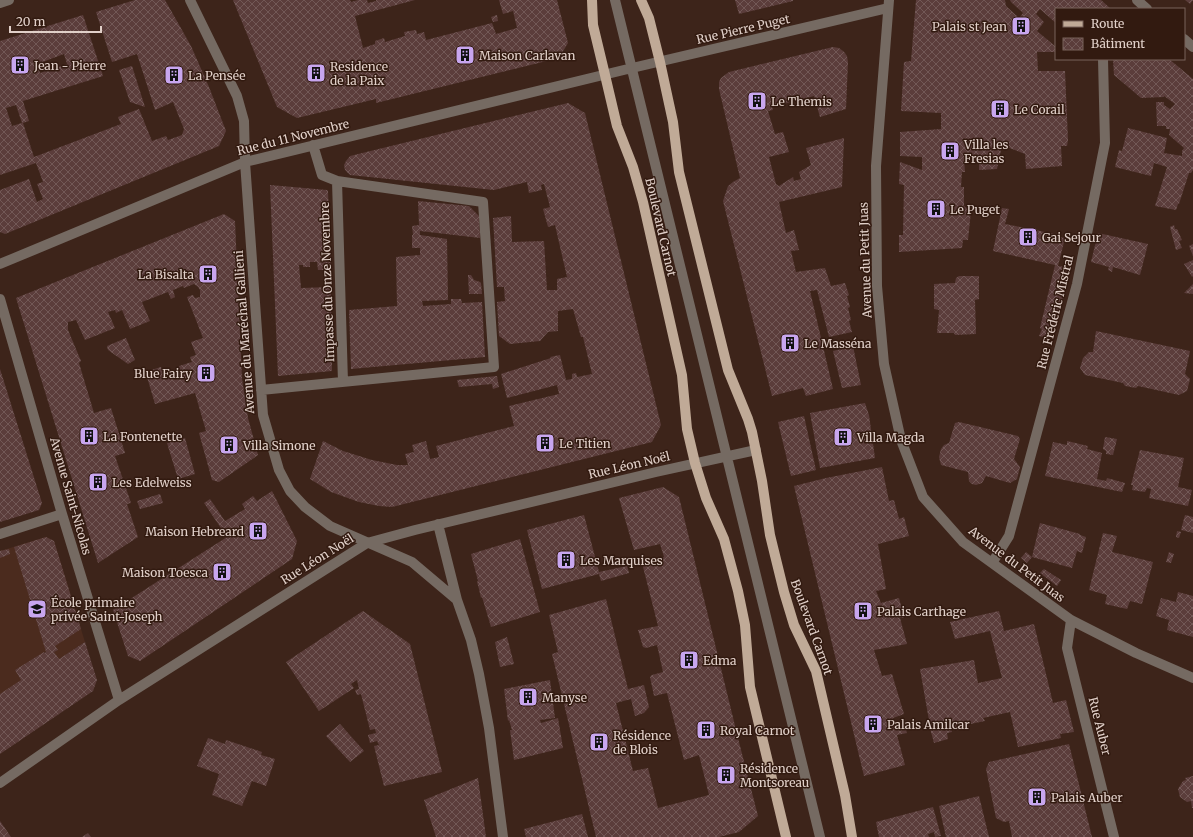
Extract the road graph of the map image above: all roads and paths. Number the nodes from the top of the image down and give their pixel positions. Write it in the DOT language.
graph roads {
  1 [pos="9,0"];
  2 [pos="190,0"];
  3 [pos="592,0"];
  4 [pos="615,0"];
  5 [pos="641,0"];
  6 [pos="1137,0"];
  7 [pos="0,3"];
  8 [pos="889,4"];
  9 [pos="1145,8"];
  10 [pos="1185,40"];
  11 [pos="1193,47"];
  12 [pos="1103,60"];
  13 [pos="660,62"];
  14 [pos="632,68"];
  15 [pos="605,75"];
  16 [pos="313,145"];
  17 [pos="245,162"];
  18 [pos="337,182"];
  19 [pos="0,264"];
  20 [pos="0,299"];
  21 [pos="343,382"];
  22 [pos="261,390"];
  23 [pos="756,450"];
  24 [pos="727,456"];
  25 [pos="694,463"];
  26 [pos="62,514"];
  27 [pos="438,524"];
  28 [pos="0,534"];
  29 [pos="367,543"];
  30 [pos="992,563"];
  31 [pos="457,600"];
  32 [pos="1070,620"];
  33 [pos="1193,678"];
  34 [pos="119,700"];
  35 [pos="0,783"];
  36 [pos="504,837"];
  37 [pos="786,837"];
  38 [pos="820,837"];
  39 [pos="852,837"];
  40 [pos="1114,837"];
  1 -- 7 [label="street"];
  2 -- 17 [label="street, Avenue du Maréchal Gallieni"];
  3 -- 15 [label="main road, Boulevard Carnot"];
  4 -- 14 [label="street"];
  5 -- 13 [label="main road, Boulevard Carnot"];
  6 -- 9 [label="street"];
  8 -- 13 [label="street, Rue Pierre Puget"];
  8 -- 30 [label="street, Avenue du Petit Juas"];
  10 -- 11 [label="street"];
  12 -- 30 [label="street, Rue Frédéric Mistral"];
  13 -- 14 [label="street, Rue Pierre Puget"];
  13 -- 23 [label="main road, Boulevard Carnot"];
  14 -- 15 [label="street, Rue Pierre Puget"];
  14 -- 24 [label="street"];
  15 -- 16 [label="street, Rue du 11 Novembre"];
  15 -- 25 [label="main road, Boulevard Carnot"];
  16 -- 17 [label="street, Rue du 11 Novembre"];
  16 -- 18 [label="street"];
  17 -- 19 [label="street, Rue du 11 Novembre"];
  17 -- 22 [label="street, Avenue du Maréchal Gallieni"];
  18 -- 21 [label="street, Impasse du Onze Novembre"];
  18 -- 21 [label="street"];
  20 -- 26 [label="street, Avenue Saint-Nicolas"];
  21 -- 22 [label="street"];
  22 -- 29 [label="street, Avenue du Maréchal Gallieni"];
  23 -- 24 [label="street"];
  23 -- 39 [label="main road, Boulevard Carnot"];
  24 -- 25 [label="street"];
  24 -- 38 [label="street"];
  25 -- 27 [label="street, Rue Léon Noël"];
  25 -- 37 [label="main road, Boulevard Carnot"];
  26 -- 28 [label="street"];
  26 -- 34 [label="street, Avenue Saint-Nicolas"];
  27 -- 29 [label="street, Rue Léon Noël"];
  27 -- 31 [label="street"];
  29 -- 31 [label="street, Avenue du Maréchal Gallieni"];
  29 -- 34 [label="street, Rue Léon Noël"];
  30 -- 32 [label="street, Avenue du Petit Juas"];
  31 -- 36 [label="street"];
  32 -- 33 [label="street, Avenue du Petit Juas"];
  32 -- 40 [label="street, Rue Auber"];
  34 -- 35 [label="street, Rue Léon Noël"];
}
